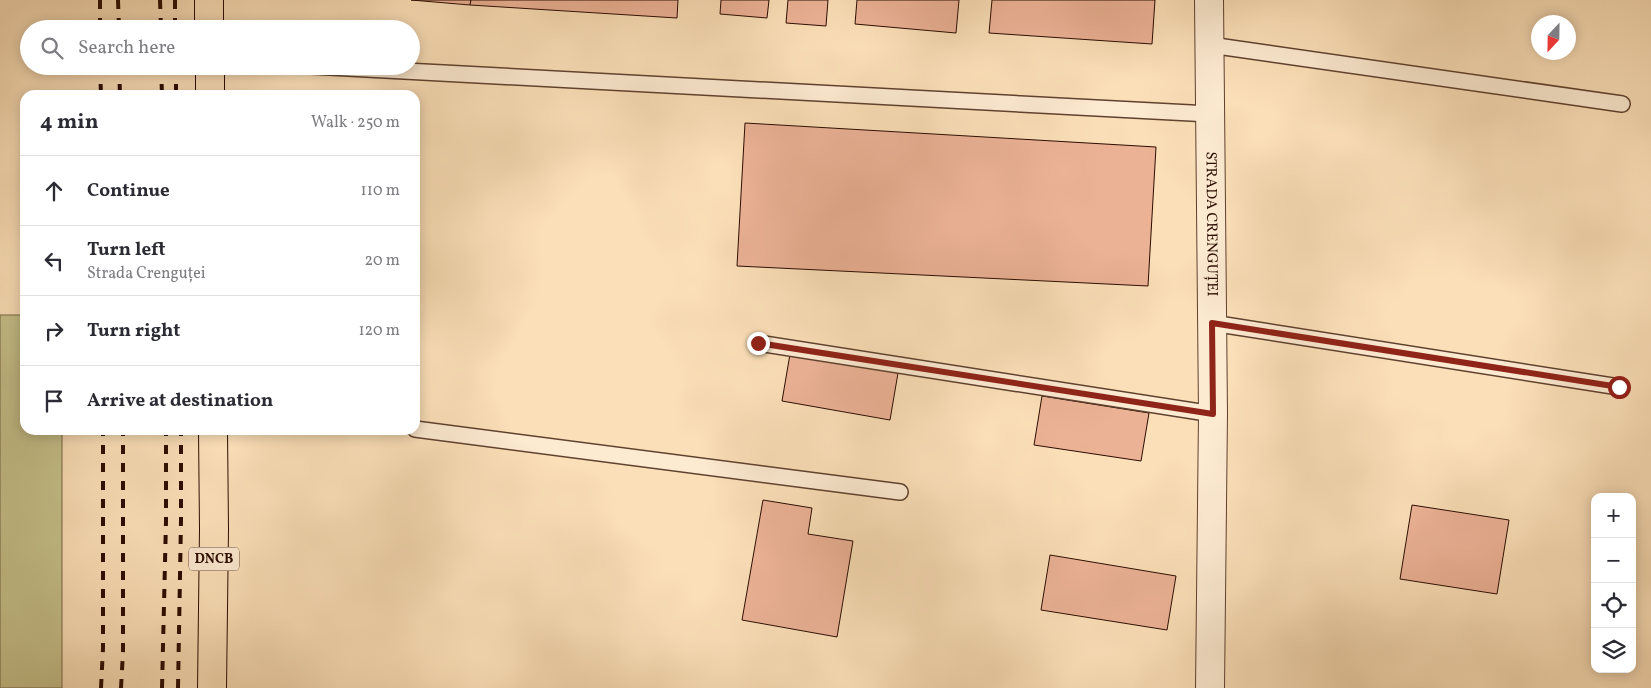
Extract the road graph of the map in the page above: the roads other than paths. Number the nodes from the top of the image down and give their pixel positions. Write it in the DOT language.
graph roads {
  1 [pos="209,0"];
  2 [pos="1209,0"];
  3 [pos="209,20"];
  4 [pos="1210,44"];
  5 [pos="420,72"];
  6 [pos="210,75"];
  7 [pos="210,90"];
  8 [pos="1622,104"];
  9 [pos="1210,114"];
  10 [pos="1212,323"];
  11 [pos="758,343"];
  12 [pos="1619,387"];
  13 [pos="1213,414"];
  14 [pos="420,430"];
  15 [pos="212,435"];
  16 [pos="900,492"];
  17 [pos="212,688"];
  18 [pos="1210,688"];
  1 -- 3 [label="main road"];
  2 -- 4 [label="street, STRADA CRENGUȚEI"];
  4 -- 8 [label="lane"];
  4 -- 9 [label="street, STRADA CRENGUȚEI"];
  5 -- 9 [label="lane"];
  6 -- 7 [label="main road"];
  9 -- 10 [label="street, STRADA CRENGUȚEI"];
  10 -- 12 [label="lane"];
  10 -- 13 [label="street, STRADA CRENGUȚEI"];
  11 -- 13 [label="lane"];
  13 -- 18 [label="street, STRADA CRENGUȚEI"];
  14 -- 16 [label="lane"];
  15 -- 17 [label="main road, DNCB"];
}
